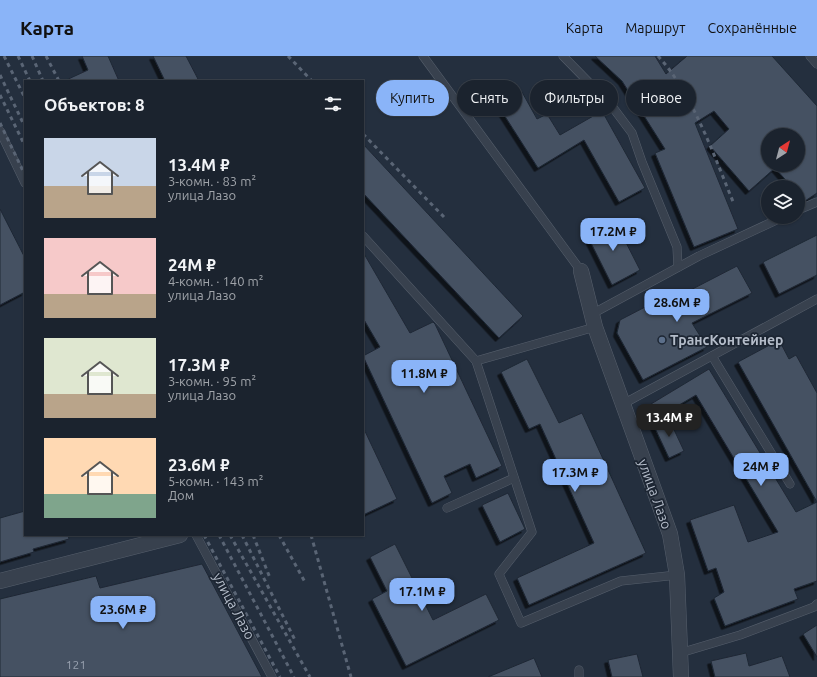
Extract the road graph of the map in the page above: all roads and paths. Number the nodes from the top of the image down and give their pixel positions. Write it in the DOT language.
graph roads {
  1 [pos="423,56"];
  2 [pos="563,56"];
  3 [pos="810,56"];
  4 [pos="817,64"];
  5 [pos="0,132"];
  6 [pos="24,181"];
  7 [pos="817,202"];
  8 [pos="805,207"];
  9 [pos="768,224"];
  10 [pos="364,237"];
  11 [pos="678,267"];
  12 [pos="581,271"];
  13 [pos="817,299"];
  14 [pos="594,321"];
  15 [pos="712,356"];
  16 [pos="476,361"];
  17 [pos="623,404"];
  18 [pos="514,478"];
  19 [pos="790,484"];
  20 [pos="446,508"];
  21 [pos="176,536"];
  22 [pos="197,536"];
  23 [pos="677,575"];
  24 [pos="0,581"];
  25 [pos="817,604"];
  26 [pos="680,653"];
  27 [pos="272,677"];
  28 [pos="681,677"];
  1 -- 12 [label="lane"];
  2 -- 11 [label="lane"];
  3 -- 4 [label="lane"];
  5 -- 6 [label="lane"];
  7 -- 8 [label="lane"];
  9 -- 11 [label="lane"];
  10 -- 16 [label="lane"];
  11 -- 14 [label="lane"];
  12 -- 14 [label="street, улица Лазо"];
  13 -- 15 [label="lane"];
  14 -- 16 [label="lane"];
  14 -- 17 [label="street, улица Лазо"];
  15 -- 17 [label="lane"];
  15 -- 19 [label="lane"];
  16 -- 18 [label="lane"];
  17 -- 23 [label="street, улица Лазо"];
  18 -- 20 [label="lane"];
  18 -- 23 [label="lane"];
  21 -- 24 [label="street"];
  22 -- 27 [label="lane, улица Лазо"];
  23 -- 26 [label="street, улица Лазо"];
  25 -- 26 [label="lane"];
  26 -- 28 [label="street, улица Лазо"];
}
